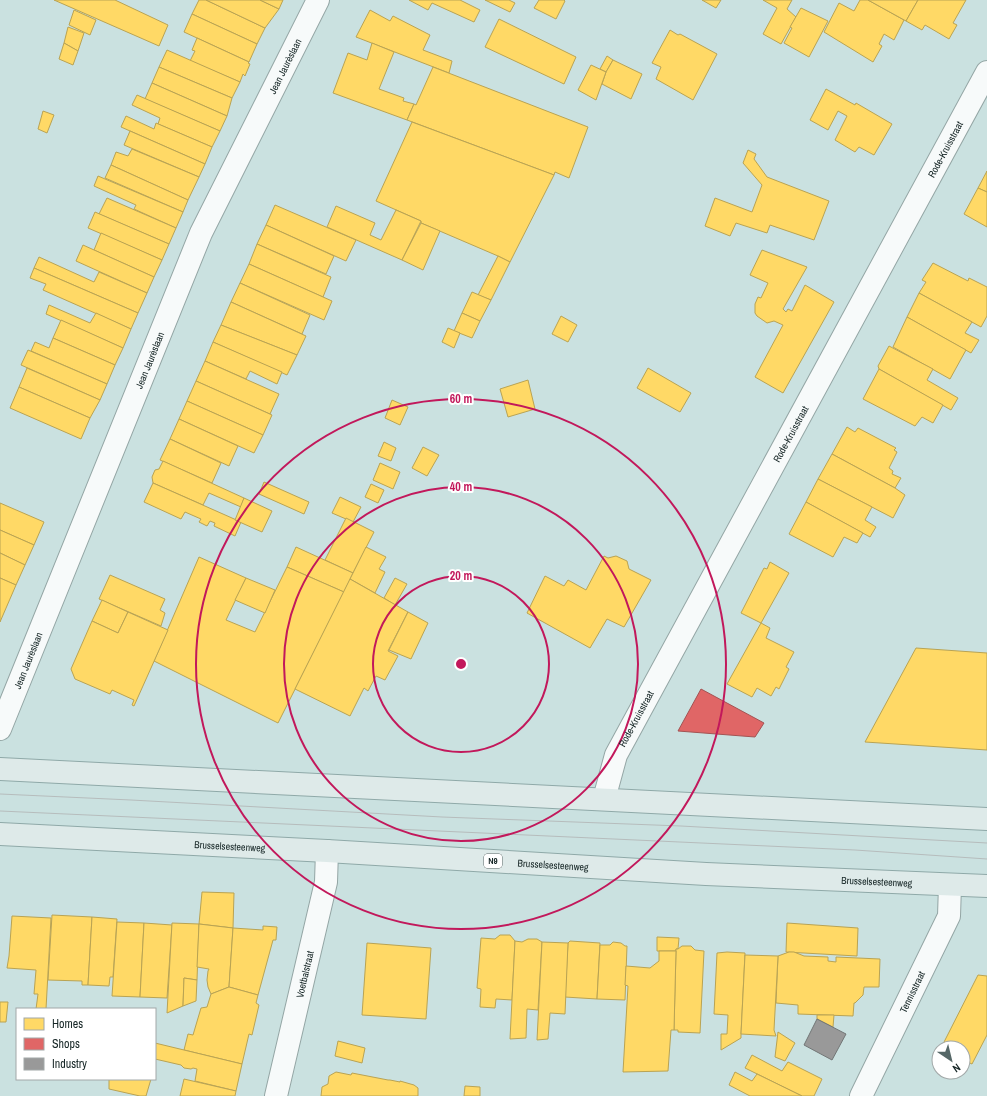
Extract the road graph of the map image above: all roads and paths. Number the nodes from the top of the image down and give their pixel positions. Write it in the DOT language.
graph roads {
  1 [pos="318,0"];
  2 [pos="987,72"];
  3 [pos="0,729"];
  4 [pos="0,769"];
  5 [pos="604,800"];
  6 [pos="987,819"];
  7 [pos="0,834"];
  8 [pos="327,851"];
  9 [pos="950,885"];
  10 [pos="987,886"];
  11 [pos="276,1096"];
  12 [pos="861,1096"];
  1 -- 3 [label="street, Jean Jaurèslaan"];
  2 -- 5 [label="street, Rode-Kruisstraat"];
  4 -- 5 [label="main road"];
  5 -- 6 [label="main road"];
  7 -- 8 [label="main road, Brusselsesteenweg / N9"];
  8 -- 9 [label="main road, Brusselsesteenweg / N9"];
  8 -- 11 [label="street, Voetbalstraat"];
  9 -- 10 [label="main road, Brusselsesteenweg / N9"];
  9 -- 12 [label="street, Tennisstraat"];
}
